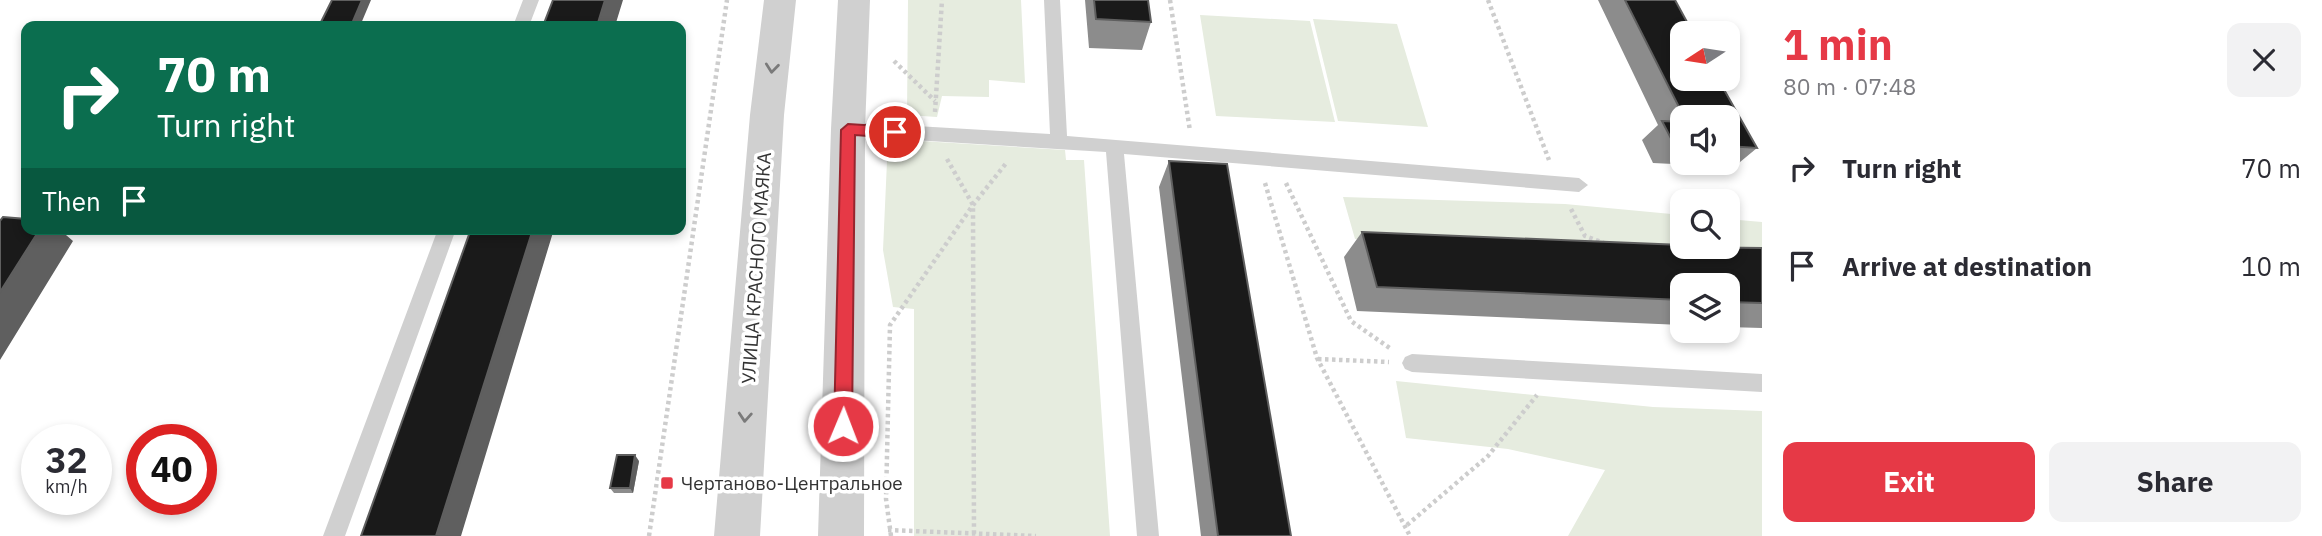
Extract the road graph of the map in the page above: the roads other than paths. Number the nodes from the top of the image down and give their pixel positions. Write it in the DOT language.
graph roads {
  1 [pos="531,0"];
  2 [pos="780,0"];
  3 [pos="854,0"];
  4 [pos="1052,0"];
  5 [pos="523,21"];
  6 [pos="848,130"];
  7 [pos="1059,142"];
  8 [pos="1114,146"];
  9 [pos="1579,185"];
  10 [pos="445,235"];
  11 [pos="1412,363"];
  12 [pos="1762,383"];
  13 [pos="334,536"];
  14 [pos="737,536"];
  15 [pos="841,536"];
  16 [pos="1148,536"];
  1 -- 5 [label="lane"];
  2 -- 14 [label="street, УЛИЦА КРАСНОГО МАЯКА, one-way"];
  3 -- 6 [label="street"];
  4 -- 7 [label="lane"];
  6 -- 7 [label="lane"];
  6 -- 15 [label="street"];
  7 -- 8 [label="lane"];
  8 -- 9 [label="lane"];
  8 -- 16 [label="lane"];
  10 -- 13 [label="lane"];
  11 -- 12 [label="lane"];
}
